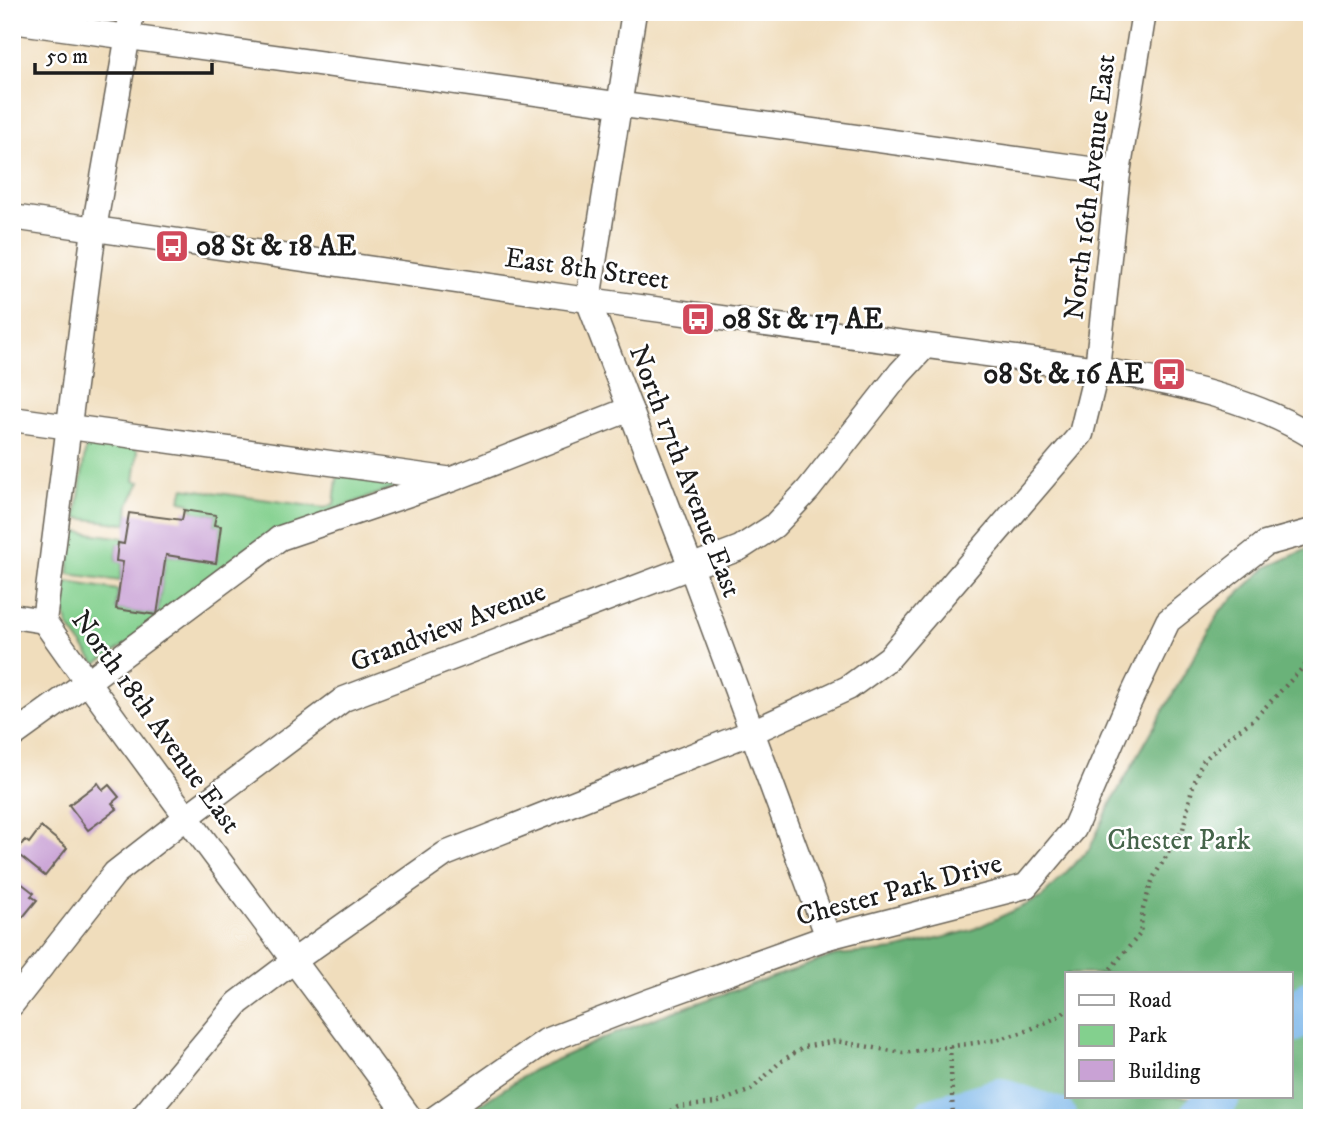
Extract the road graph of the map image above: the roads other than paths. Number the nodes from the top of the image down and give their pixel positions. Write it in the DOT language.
graph roads {
  1 [pos="132,12"];
  2 [pos="634,12"];
  3 [pos="1144,12"];
  4 [pos="12,21"];
  5 [pos="127,38"];
  6 [pos="619,105"];
  7 [pos="1118,173"];
  8 [pos="12,217"];
  9 [pos="94,229"];
  10 [pos="588,300"];
  11 [pos="925,346"];
  12 [pos="1097,369"];
  13 [pos="630,409"];
  14 [pos="12,419"];
  15 [pos="68,426"];
  16 [pos="1312,436"];
  17 [pos="450,480"];
  18 [pos="1312,531"];
  19 [pos="691,567"];
  20 [pos="12,617"];
  21 [pos="44,621"];
  22 [pos="87,682"];
  23 [pos="752,733"];
  24 [pos="12,736"];
  25 [pos="188,816"];
  26 [pos="828,937"];
  27 [pos="295,960"];
  28 [pos="12,1004"];
  29 [pos="142,1118"];
  30 [pos="410,1118"];
  31 [pos="435,1118"];
  1 -- 5 [label="street, North 18th Avenue East"];
  2 -- 6 [label="street"];
  3 -- 7 [label="street, North 16th Avenue East"];
  4 -- 5 [label="street"];
  5 -- 6 [label="street"];
  5 -- 9 [label="street, North 18th Avenue East"];
  6 -- 7 [label="street"];
  6 -- 10 [label="street"];
  7 -- 12 [label="street, North 16th Avenue East"];
  8 -- 9 [label="street, East 8th Street"];
  9 -- 10 [label="street, East 8th Street"];
  9 -- 15 [label="street, North 18th Avenue East"];
  10 -- 11 [label="street, East 8th Street"];
  10 -- 13 [label="street, North 17th Avenue East"];
  11 -- 12 [label="street, East 8th Street"];
  11 -- 19 [label="street, Grandview Avenue"];
  12 -- 16 [label="street, East 8th Street"];
  12 -- 23 [label="street, North 16th Avenue East"];
  13 -- 17 [label="street"];
  13 -- 19 [label="street, North 17th Avenue East"];
  14 -- 15 [label="street"];
  15 -- 17 [label="street"];
  15 -- 21 [label="street, North 18th Avenue East"];
  17 -- 22 [label="street"];
  18 -- 26 [label="street, Chester Park Drive"];
  19 -- 23 [label="street, North 17th Avenue East"];
  19 -- 25 [label="street, Grandview Avenue"];
  20 -- 21 [label="street"];
  21 -- 22 [label="street, North 18th Avenue East"];
  22 -- 24 [label="street"];
  22 -- 25 [label="street, North 18th Avenue East"];
  23 -- 26 [label="street, North 17th Avenue East"];
  23 -- 27 [label="street, North 16th Avenue East"];
  25 -- 27 [label="street, North 18th Avenue East"];
  25 -- 28 [label="street, Grandview Avenue"];
  26 -- 31 [label="street, Chester Park Drive"];
  27 -- 29 [label="street, North 16th Avenue East"];
  27 -- 30 [label="street, North 18th Avenue East"];
}
